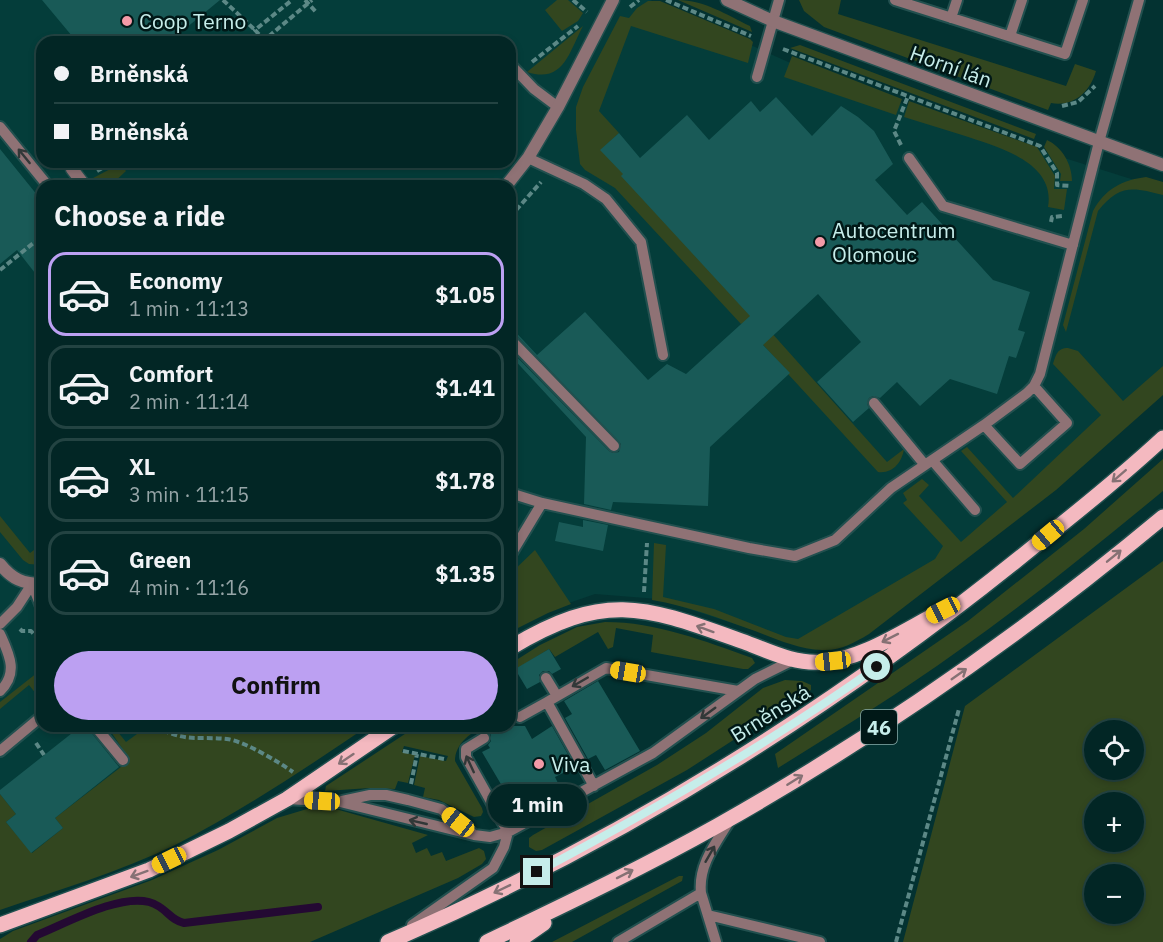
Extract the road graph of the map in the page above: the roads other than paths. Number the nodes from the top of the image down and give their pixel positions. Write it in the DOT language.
graph roads {
  1 [pos="613,0"];
  2 [pos="727,0"];
  3 [pos="779,0"];
  4 [pos="895,0"];
  5 [pos="957,0"];
  6 [pos="1022,0"];
  7 [pos="1083,0"];
  8 [pos="1139,0"];
  9 [pos="951,18"];
  10 [pos="773,21"];
  11 [pos="1010,36"];
  12 [pos="516,71"];
  13 [pos="757,77"];
  14 [pos="558,107"];
  15 [pos="0,127"];
  16 [pos="1099,142"];
  17 [pos="528,158"];
  18 [pos="909,158"];
  19 [pos="1163,165"];
  20 [pos="72,169"];
  21 [pos="43,180"];
  22 [pos="80,180"];
  23 [pos="512,180"];
  24 [pos="1072,245"];
  25 [pos="516,345"];
  26 [pos="663,355"];
  27 [pos="1034,386"];
  28 [pos="874,403"];
  29 [pos="984,425"];
  30 [pos="1163,438"];
  31 [pos="614,446"];
  32 [pos="928,463"];
  33 [pos="516,495"];
  34 [pos="542,503"];
  35 [pos="975,510"];
  36 [pos="1163,517"];
  37 [pos="516,546"];
  38 [pos="0,564"];
  39 [pos="36,584"];
  40 [pos="36,585"];
  41 [pos="979,592"];
  42 [pos="0,624"];
  43 [pos="0,634"];
  44 [pos="516,644"];
  45 [pos="793,660"];
  46 [pos="546,678"];
  47 [pos="0,691"];
  48 [pos="738,691"];
  49 [pos="552,699"];
  50 [pos="520,717"];
  51 [pos="36,721"];
  52 [pos="100,732"];
  53 [pos="385,732"];
  54 [pos="484,738"];
  55 [pos="0,751"];
  56 [pos="123,760"];
  57 [pos="594,786"];
  58 [pos="287,799"];
  59 [pos="340,801"];
  60 [pos="731,818"];
  61 [pos="508,832"];
  62 [pos="474,835"];
  63 [pos="701,893"];
  64 [pos="573,901"];
  65 [pos="708,915"];
  66 [pos="0,925"];
  67 [pos="389,942"];
  68 [pos="487,942"];
  69 [pos="518,942"];
  70 [pos="618,942"];
  71 [pos="716,942"];
  72 [pos="820,942"];
  1 -- 14 [label="street"];
  2 -- 10 [label="street, Horní lán"];
  3 -- 10 [label="lane"];
  4 -- 9 [label="lane"];
  5 -- 9 [label="lane"];
  6 -- 11 [label="lane"];
  7 -- 11 [label="lane"];
  8 -- 16 [label="lane"];
  9 -- 11 [label="lane"];
  10 -- 13 [label="lane"];
  10 -- 16 [label="street, Horní lán"];
  12 -- 14 [label="lane"];
  14 -- 17 [label="street"];
  21 -- 15 [label="lane, one-way"];
  16 -- 19 [label="street, Horní lán"];
  16 -- 24 [label="lane"];
  17 -- 23 [label="street"];
  17 -- 26 [label="lane"];
  18 -- 24 [label="lane"];
  20 -- 22 [label="street"];
  24 -- 27 [label="lane"];
  25 -- 31 [label="lane"];
  27 -- 29 [label="lane"];
  27 -- 29 [label="lane"];
  28 -- 32 [label="lane"];
  29 -- 32 [label="lane"];
  30 -- 41 [label="main road, Brněnská / 46, one-way"];
  32 -- 34 [label="lane"];
  32 -- 35 [label="lane"];
  33 -- 34 [label="lane"];
  34 -- 37 [label="lane"];
  60 -- 36 [label="main road, 46, one-way"];
  38 -- 39 [label="street"];
  40 -- 42 [label="lane"];
  41 -- 45 [label="main road, one-way"];
  41 -- 67 [label="main road, Brněnská / 46, one-way"];
  43 -- 47 [label="lane"];
  45 -- 44 [label="main road, one-way"];
  45 -- 48 [label="lane"];
  46 -- 49 [label="lane"];
  48 -- 49 [label="lane, one-way"];
  48 -- 57 [label="lane, one-way"];
  49 -- 50 [label="lane"];
  49 -- 57 [label="lane"];
  51 -- 55 [label="lane"];
  52 -- 56 [label="lane"];
  53 -- 58 [label="main road, one-way"];
  61 -- 54 [label="lane, one-way"];
  57 -- 61 [label="lane"];
  58 -- 59 [label="lane"];
  58 -- 66 [label="main road, one-way"];
  62 -- 59 [label="lane, one-way"];
  59 -- 62 [label="lane"];
  63 -- 60 [label="lane, one-way"];
  64 -- 60 [label="main road, 46, one-way"];
  61 -- 62 [label="lane"];
  61 -- 67 [label="lane"];
  63 -- 65 [label="lane"];
  63 -- 70 [label="lane"];
  64 -- 68 [label="main road, 46"];
  64 -- 69 [label="main road"];
  65 -- 71 [label="lane"];
  65 -- 72 [label="lane"];
}
